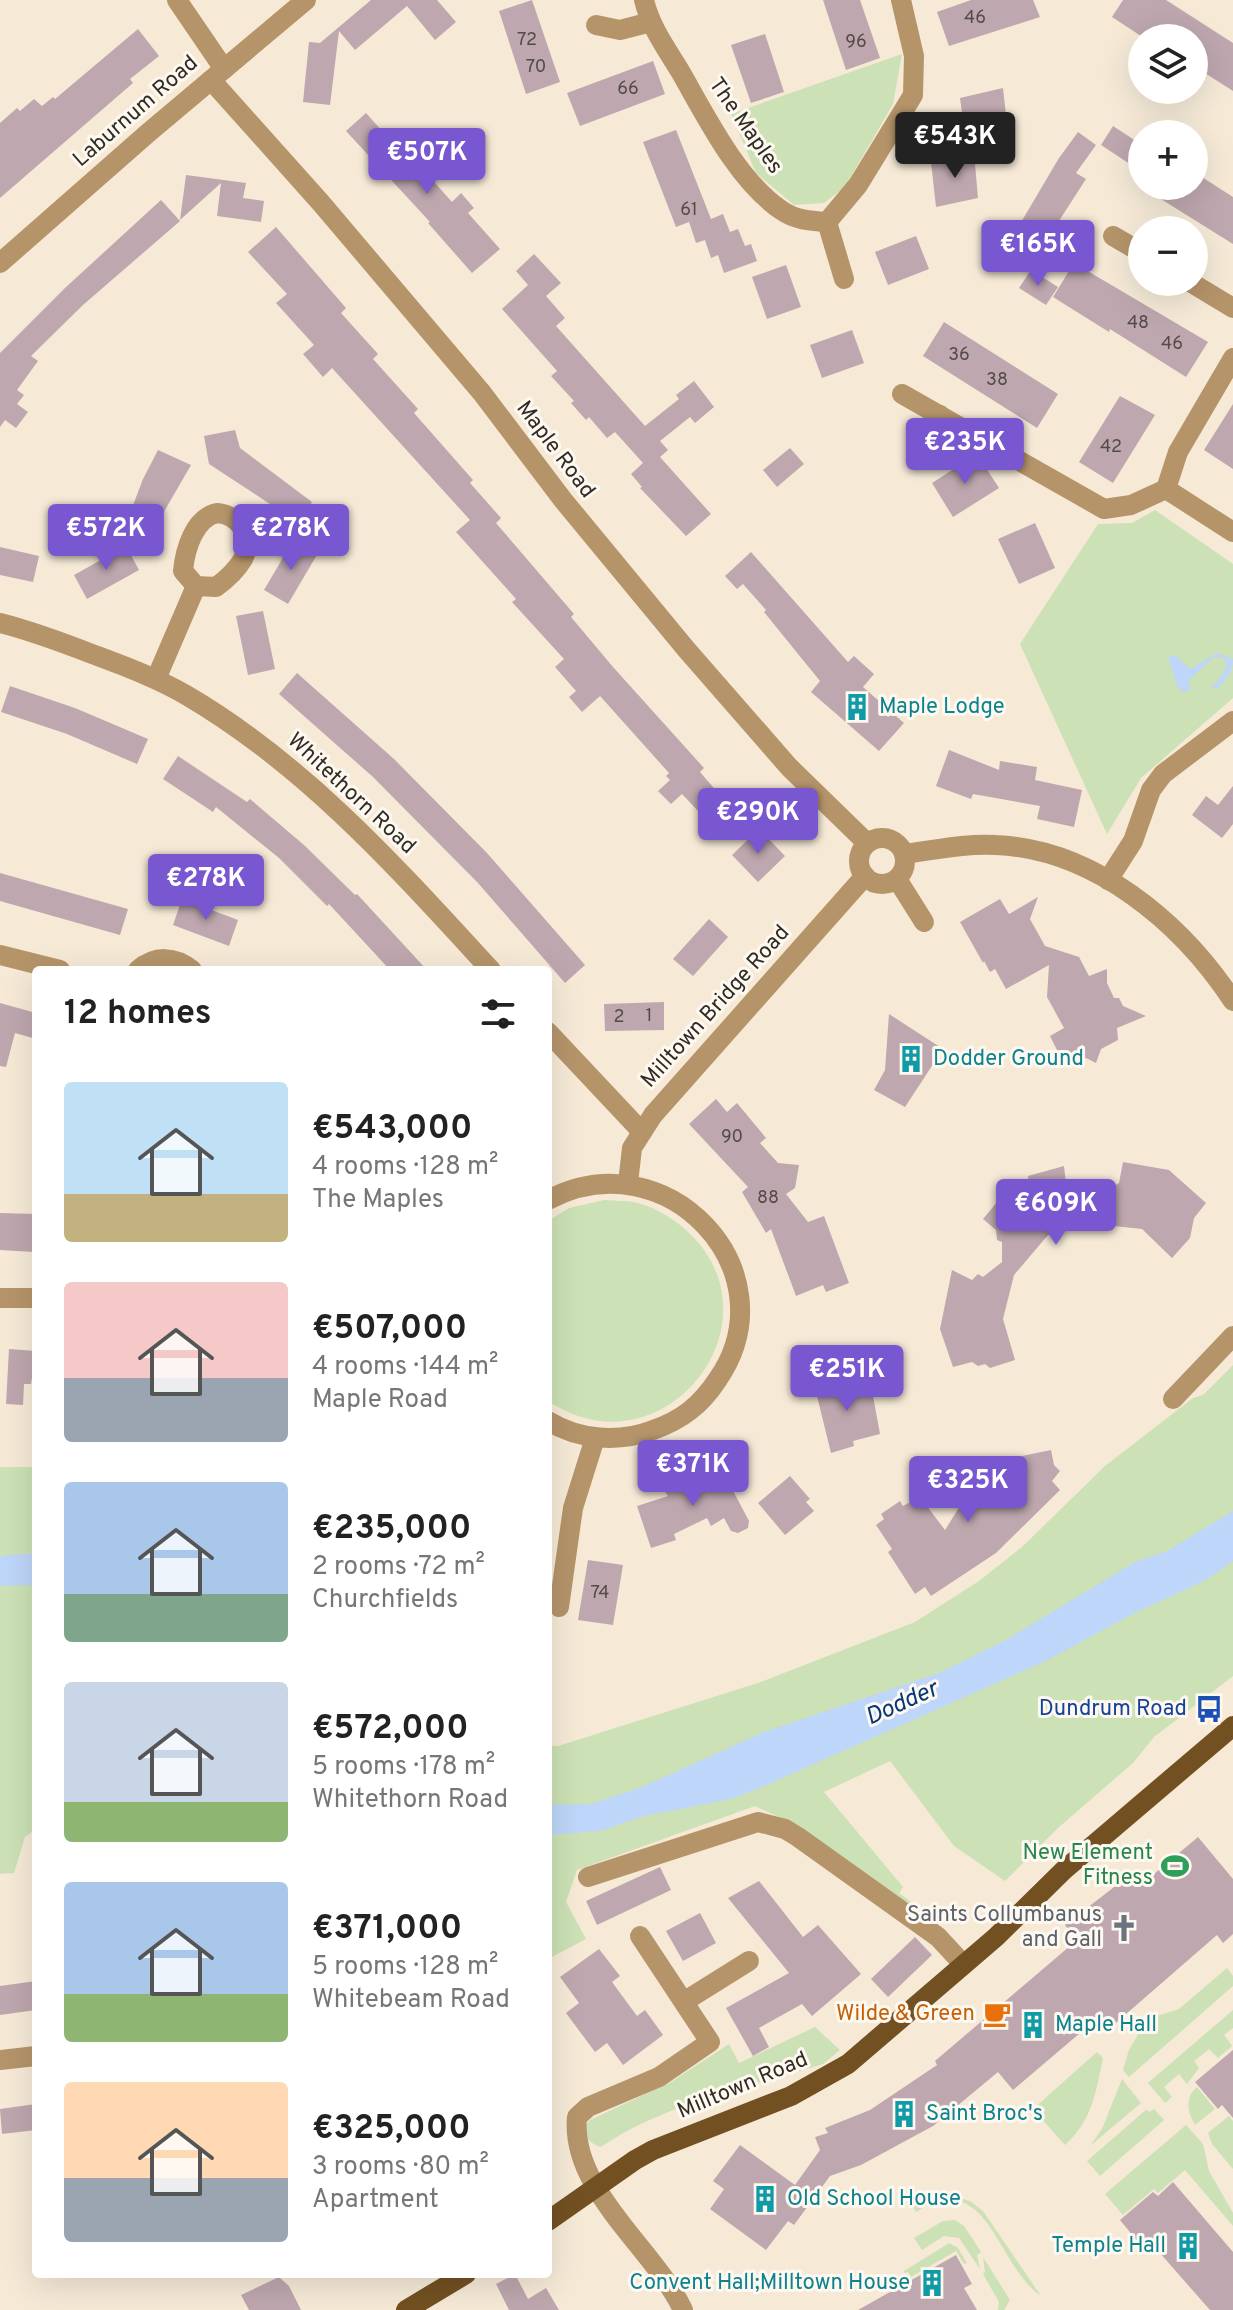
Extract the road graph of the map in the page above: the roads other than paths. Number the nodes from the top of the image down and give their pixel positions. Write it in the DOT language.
graph roads {
  1 [pos="177,0"];
  2 [pos="306,0"];
  3 [pos="644,0"];
  4 [pos="901,0"];
  5 [pos="651,22"];
  6 [pos="596,25"];
  7 [pos="218,74"];
  8 [pos="827,222"];
  9 [pos="1113,236"];
  10 [pos="1128,245"];
  11 [pos="0,263"];
  12 [pos="844,279"];
  13 [pos="1208,293"];
  14 [pos="1233,308"];
  15 [pos="1233,358"];
  16 [pos="902,394"];
  17 [pos="940,415"];
  18 [pos="923,443"];
  19 [pos="1166,489"];
  20 [pos="1233,532"];
  21 [pos="196,586"];
  22 [pos="0,623"];
  23 [pos="156,679"];
  24 [pos="1233,721"];
  25 [pos="867,843"];
  26 [pos="905,854"];
  27 [pos="865,876"];
  28 [pos="897,879"];
  29 [pos="1108,880"];
  30 [pos="924,922"];
  31 [pos="0,955"];
  32 [pos="44,966"];
  33 [pos="143,966"];
  34 [pos="185,966"];
  35 [pos="487,966"];
  36 [pos="1233,1001"];
  37 [pos="552,1036"];
  38 [pos="642,1132"];
  39 [pos="628,1183"];
  40 [pos="552,1198"];
  41 [pos="0,1298"];
  42 [pos="32,1298"];
  43 [pos="1233,1336"];
  44 [pos="1173,1399"];
  45 [pos="552,1423"];
  46 [pos="595,1438"];
  47 [pos="559,1607"];
  48 [pos="1233,1726"];
  49 [pos="588,1877"];
  50 [pos="640,1936"];
  51 [pos="749,1961"];
  52 [pos="963,1964"];
  53 [pos="685,2001"];
  54 [pos="32,2056"];
  55 [pos="0,2060"];
  56 [pos="597,2187"];
  57 [pos="552,2218"];
  58 [pos="459,2278"];
  59 [pos="406,2310"];
  60 [pos="683,2310"];
  1 -- 7 [label="street, Maple Road"];
  2 -- 7 [label="street, Laburnum Road"];
  3 -- 5 [label="street, The Maples"];
  4 -- 8 [label="street"];
  5 -- 6 [label="street"];
  5 -- 8 [label="street, The Maples"];
  7 -- 11 [label="street, Laburnum Road"];
  7 -- 25 [label="street, Maple Road"];
  8 -- 12 [label="street"];
  9 -- 10 [label="street"];
  13 -- 14 [label="street"];
  15 -- 19 [label="street"];
  16 -- 17 [label="street"];
  17 -- 18 [label="street"];
  17 -- 19 [label="street"];
  19 -- 20 [label="street"];
  21 -- 23 [label="street"];
  22 -- 23 [label="street, Whitethorn Road"];
  23 -- 35 [label="street, Whitethorn Road"];
  24 -- 29 [label="street"];
  25 -- 26 [label="street"];
  25 -- 27 [label="street"];
  26 -- 28 [label="street"];
  26 -- 29 [label="street"];
  27 -- 28 [label="street"];
  27 -- 38 [label="street, Milltown Bridge Road"];
  28 -- 30 [label="street"];
  29 -- 36 [label="street"];
  31 -- 32 [label="street"];
  33 -- 34 [label="street"];
  37 -- 38 [label="street"];
  38 -- 39 [label="street, Milltown Bridge Road"];
  39 -- 40 [label="street"];
  39 -- 46 [label="street"];
  41 -- 42 [label="street"];
  43 -- 44 [label="street"];
  45 -- 46 [label="street"];
  46 -- 47 [label="street"];
  48 -- 52 [label="main road, Milltown Road"];
  49 -- 52 [label="street"];
  50 -- 53 [label="street"];
  51 -- 53 [label="street"];
  52 -- 56 [label="main road, Milltown Road"];
  53 -- 56 [label="street"];
  54 -- 55 [label="street"];
  56 -- 57 [label="main road, Milltown Road"];
  56 -- 60 [label="street"];
  58 -- 59 [label="main road"];
}
